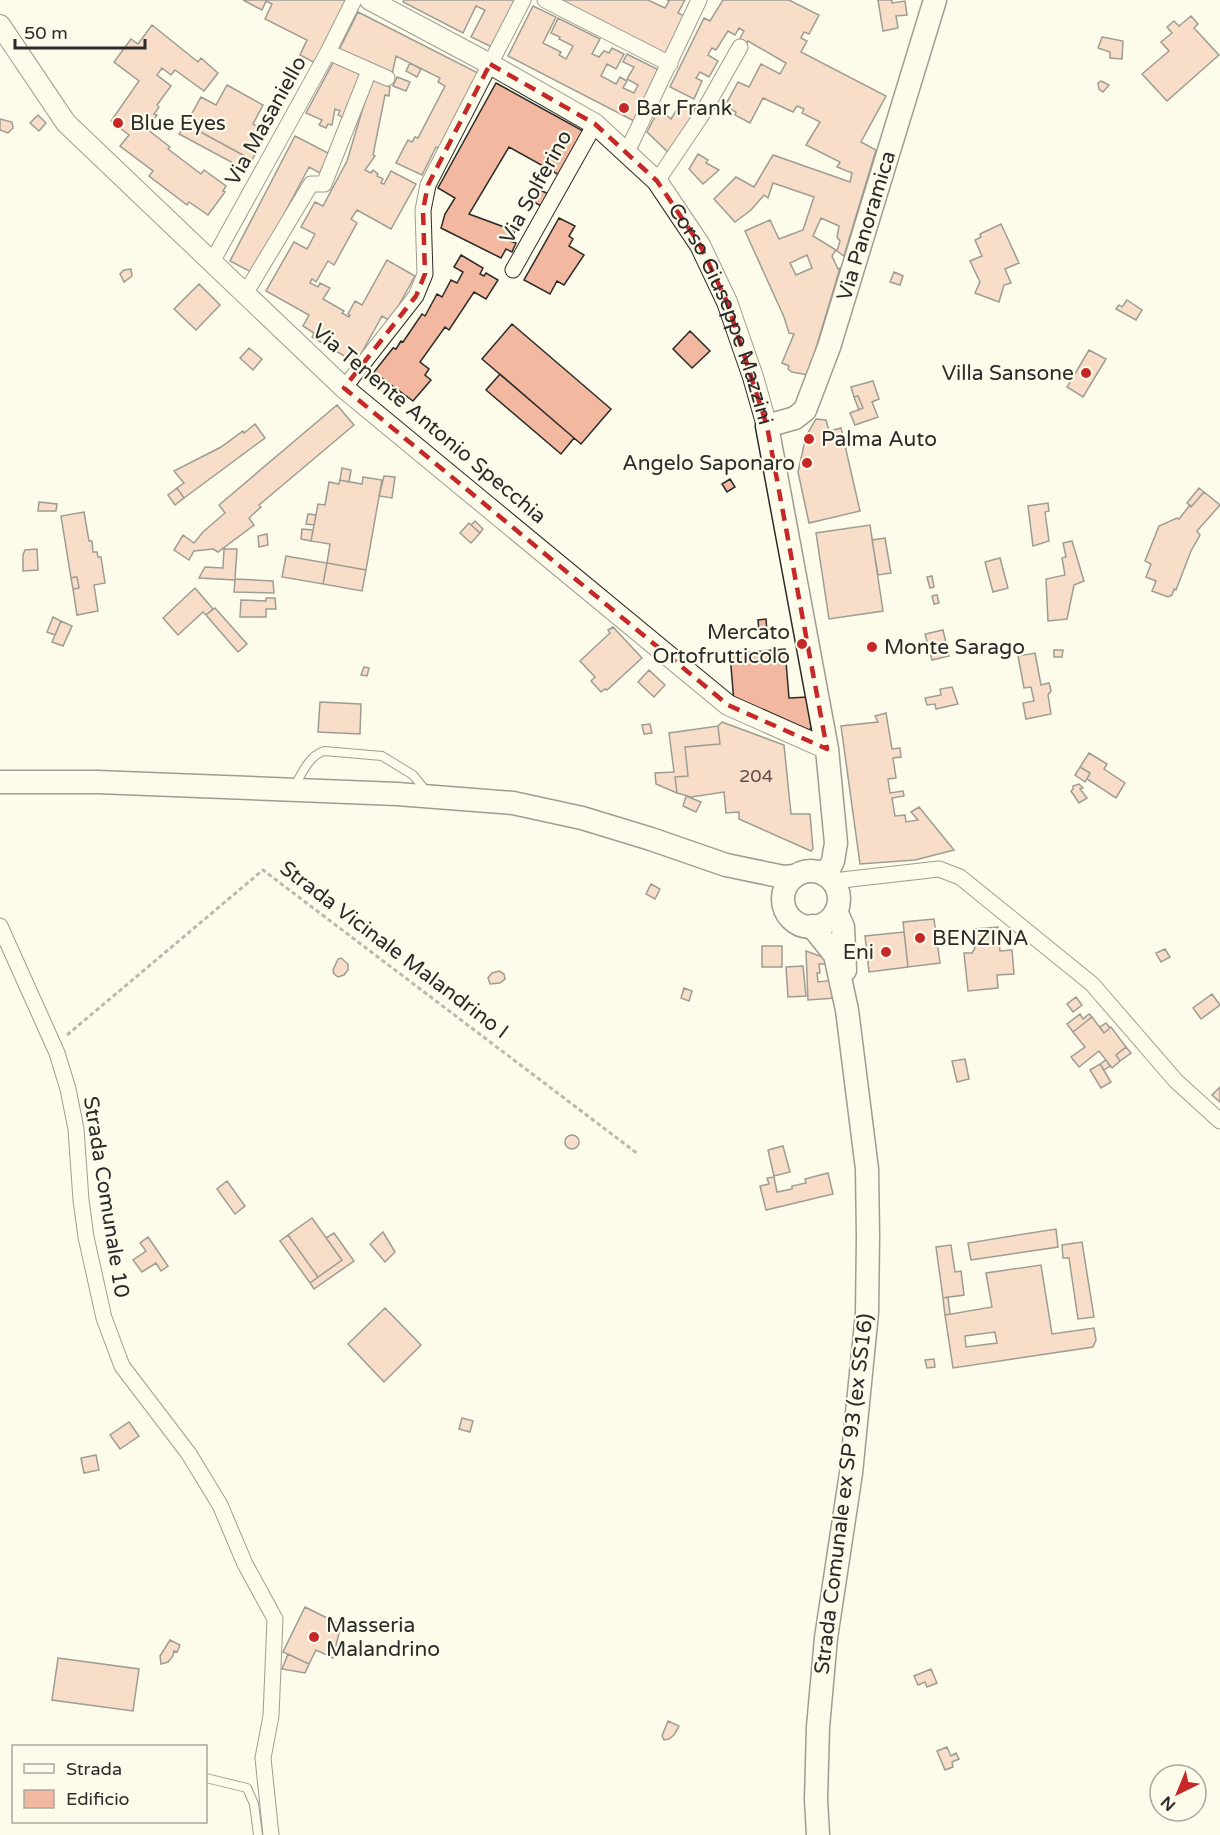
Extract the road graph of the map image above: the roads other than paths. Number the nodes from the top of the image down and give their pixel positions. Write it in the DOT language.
graph roads {
  1 [pos="354,0"];
  2 [pos="370,0"];
  3 [pos="523,0"];
  4 [pos="545,0"];
  5 [pos="699,0"];
  6 [pos="935,0"];
  7 [pos="0,26"];
  8 [pos="740,47"];
  9 [pos="328,52"];
  10 [pos="490,64"];
  11 [pos="670,64"];
  12 [pos="369,71"];
  13 [pos="387,78"];
  14 [pos="595,124"];
  15 [pos="627,152"];
  16 [pos="657,180"];
  17 [pos="212,262"];
  18 [pos="513,270"];
  19 [pos="246,294"];
  20 [pos="344,388"];
  21 [pos="767,426"];
  22 [pos="827,749"];
  23 [pos="0,782"];
  24 [pos="292,790"];
  25 [pos="431,796"];
  26 [pos="726,865"];
  27 [pos="816,876"];
  28 [pos="784,904"];
  29 [pos="836,911"];
  30 [pos="0,926"];
  31 [pos="812,926"];
  32 [pos="846,1010"];
  33 [pos="1220,1121"];
  34 [pos="207,1778"];
  35 [pos="258,1835"];
  36 [pos="271,1835"];
  37 [pos="818,1835"];
  1 -- 9 [label="street, Via Masaniello"];
  2 -- 10 [label="street, Corso Giuseppe Mazzini"];
  3 -- 10 [label="street"];
  4 -- 11 [label="street"];
  5 -- 11 [label="street"];
  6 -- 21 [label="main road, Via Panoramica"];
  7 -- 17 [label="street, Via Tenente Antonio Specchia"];
  8 -- 16 [label="street"];
  9 -- 12 [label="street"];
  9 -- 17 [label="street, Via Masaniello"];
  10 -- 14 [label="street, Corso Giuseppe Mazzini"];
  10 -- 20 [label="street"];
  11 -- 15 [label="street"];
  12 -- 13 [label="street"];
  12 -- 19 [label="street"];
  14 -- 15 [label="street, Corso Giuseppe Mazzini"];
  14 -- 18 [label="street, Via Solferino"];
  15 -- 16 [label="street, Corso Giuseppe Mazzini"];
  16 -- 21 [label="street, Corso Giuseppe Mazzini"];
  17 -- 19 [label="street, Via Tenente Antonio Specchia"];
  19 -- 20 [label="street, Via Tenente Antonio Specchia"];
  20 -- 22 [label="street, Via Tenente Antonio Specchia"];
  21 -- 22 [label="main road, Corso Giuseppe Mazzini"];
  22 -- 27 [label="main road, Corso Giuseppe Mazzini"];
  23 -- 24 [label="main road"];
  24 -- 25 [label="main road"];
  24 -- 25 [label="lane"];
  25 -- 26 [label="main road"];
  26 -- 27 [label="main road"];
  26 -- 28 [label="main road"];
  27 -- 28 [label="main road"];
  27 -- 29 [label="main road"];
  27 -- 33 [label="street"];
  28 -- 31 [label="main road"];
  29 -- 31 [label="main road"];
  29 -- 32 [label="main road, Strada Comunale ex SP 93 (ex SS16)"];
  30 -- 36 [label="street, Strada Comunale 10"];
  31 -- 32 [label="main road, Strada Comunale ex SP 93 (ex SS16)"];
  32 -- 37 [label="main road, Strada Comunale ex SP 93 (ex SS16)"];
  34 -- 35 [label="lane"];
}
